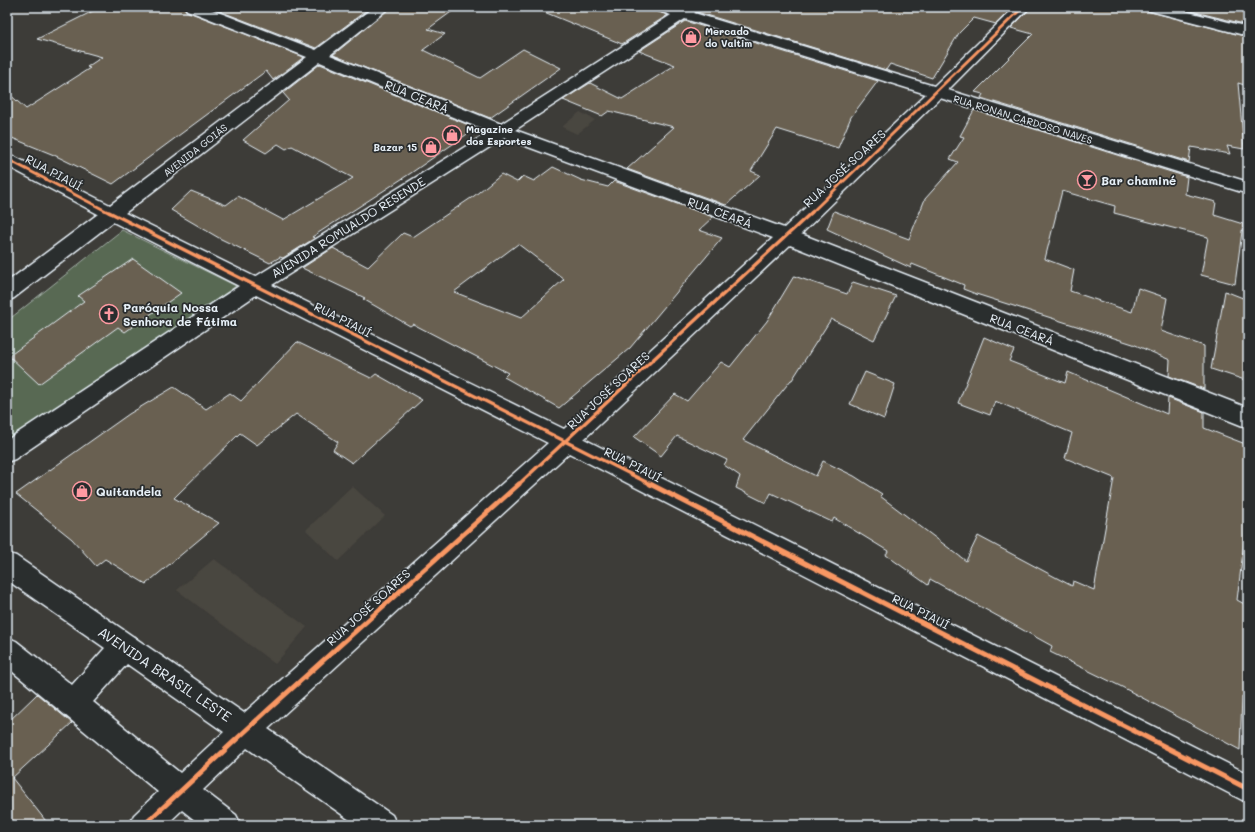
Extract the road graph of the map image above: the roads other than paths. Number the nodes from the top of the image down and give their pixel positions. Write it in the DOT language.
graph roads {
  1 [pos="192,7"];
  2 [pos="383,7"];
  3 [pos="661,7"];
  4 [pos="1023,7"];
  5 [pos="1152,7"];
  6 [pos="688,10"];
  7 [pos="1248,32"];
  8 [pos="318,56"];
  9 [pos="938,92"];
  10 [pos="502,131"];
  11 [pos="7,159"];
  12 [pos="1248,188"];
  13 [pos="112,214"];
  14 [pos="786,236"];
  15 [pos="255,286"];
  16 [pos="7,293"];
  17 [pos="1248,418"];
  18 [pos="568,442"];
  19 [pos="7,452"];
  20 [pos="7,565"];
  21 [pos="125,646"];
  22 [pos="7,650"];
  23 [pos="73,704"];
  24 [pos="246,730"];
  25 [pos="1248,789"];
  26 [pos="181,792"];
  27 [pos="144,825"];
  28 [pos="226,825"];
  29 [pos="382,825"];
  1 -- 8 [label="street, RUA CEARÁ"];
  2 -- 8 [label="street, AVENIDA GOIÁS"];
  3 -- 6 [label="street, RUA RONAN CARDOSO NAVES"];
  4 -- 9 [label="street, RUA JOSÉ SOARES"];
  5 -- 7 [label="street"];
  6 -- 9 [label="street, RUA RONAN CARDOSO NAVES"];
  6 -- 10 [label="street, AVENIDA ROMUALDO RESENDE"];
  8 -- 10 [label="street, RUA CEARÁ"];
  8 -- 13 [label="street, AVENIDA GOIÁS"];
  9 -- 12 [label="street, RUA RONAN CARDOSO NAVES"];
  9 -- 14 [label="street, RUA JOSÉ SOARES"];
  10 -- 14 [label="street, RUA CEARÁ"];
  10 -- 15 [label="street, AVENIDA ROMUALDO RESENDE"];
  11 -- 13 [label="street, RUA PIAUÍ"];
  13 -- 15 [label="street, RUA PIAUÍ"];
  13 -- 16 [label="street, AVENIDA GOIÁS"];
  14 -- 17 [label="street, RUA CEARÁ"];
  14 -- 18 [label="street, RUA JOSÉ SOARES"];
  15 -- 18 [label="street, RUA PIAUÍ"];
  15 -- 19 [label="street, AVENIDA ROMUALDO RESENDE"];
  18 -- 24 [label="street, RUA JOSÉ SOARES"];
  18 -- 25 [label="street, RUA PIAUÍ"];
  20 -- 21 [label="street, AVENIDA BRASIL LESTE"];
  21 -- 23 [label="street"];
  21 -- 24 [label="street, AVENIDA BRASIL LESTE"];
  22 -- 23 [label="street"];
  23 -- 26 [label="street"];
  24 -- 26 [label="street, RUA JOSÉ SOARES"];
  24 -- 29 [label="street, AVENIDA BRASIL LESTE"];
  26 -- 27 [label="street, RUA JOSÉ SOARES"];
  26 -- 28 [label="street"];
}
